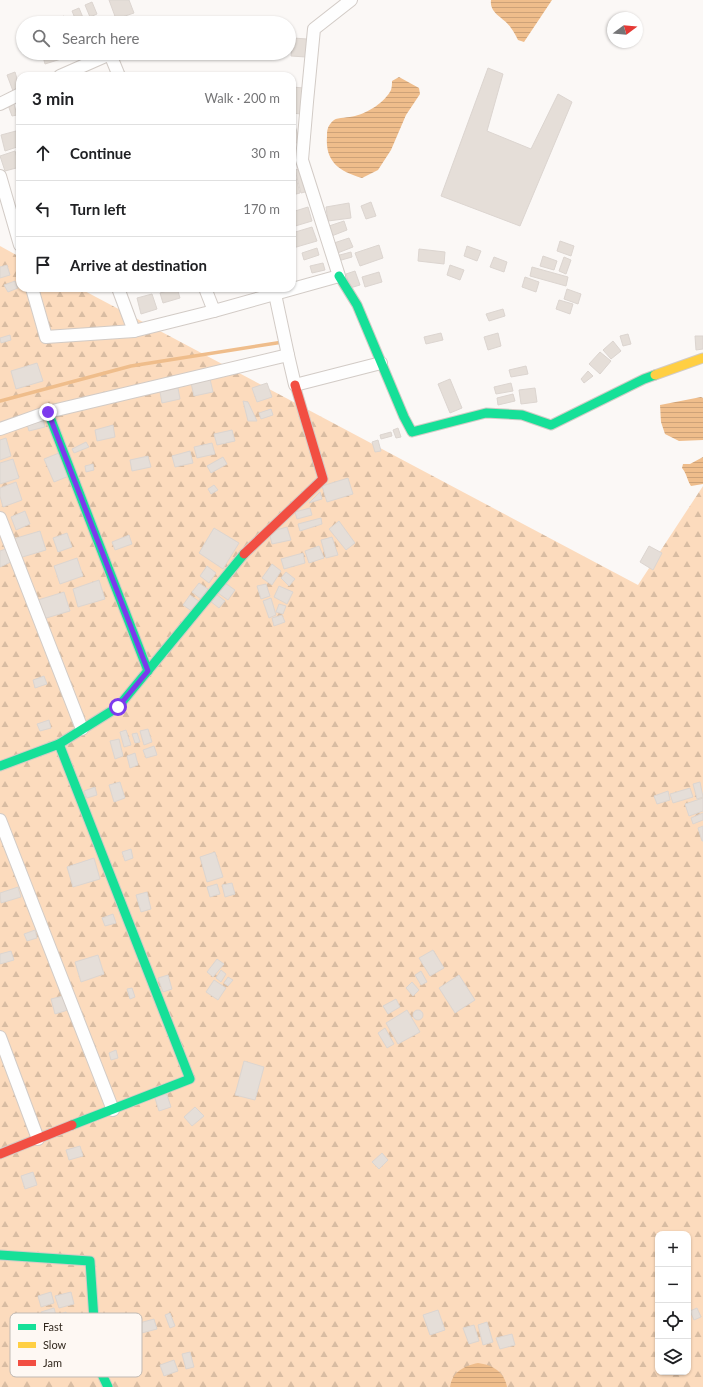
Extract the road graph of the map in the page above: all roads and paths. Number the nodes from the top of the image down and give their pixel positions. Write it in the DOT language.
graph roads {
  1 [pos="351,0"];
  2 [pos="96,60"];
  3 [pos="112,60"];
  4 [pos="69,72"];
  5 [pos="117,72"];
  6 [pos="16,96"];
  7 [pos="0,104"];
  8 [pos="0,176"];
  9 [pos="16,231"];
  10 [pos="339,276"];
  11 [pos="296,288"];
  12 [pos="33,292"];
  13 [pos="119,292"];
  14 [pos="207,292"];
  15 [pos="282,292"];
  16 [pos="275,294"];
  17 [pos="214,311"];
  18 [pos="134,331"];
  19 [pos="288,355"];
  20 [pos="703,358"];
  21 [pos="381,363"];
  22 [pos="295,385"];
  23 [pos="48,412"];
  24 [pos="0,429"];
  25 [pos="0,518"];
  26 [pos="148,671"];
  27 [pos="82,730"];
  28 [pos="59,744"];
  29 [pos="0,766"];
  30 [pos="0,820"];
  31 [pos="0,1037"];
  32 [pos="113,1110"];
  33 [pos="38,1139"];
  34 [pos="0,1154"];
  35 [pos="0,1255"];
  36 [pos="94,1313"];
  37 [pos="103,1377"];
  38 [pos="108,1387"];
  1 -- 10 [label="street"];
  2 -- 4 [label="street"];
  3 -- 5 [label="street"];
  6 -- 7 [label="street"];
  8 -- 9 [label="street"];
  10 -- 11 [label="street"];
  10 -- 21 [label="street"];
  12 -- 18 [label="street"];
  13 -- 18 [label="street"];
  14 -- 17 [label="street"];
  15 -- 16 [label="street"];
  16 -- 17 [label="street"];
  16 -- 19 [label="street"];
  17 -- 18 [label="street"];
  19 -- 22 [label="street"];
  19 -- 23 [label="street"];
  20 -- 21 [label="street"];
  21 -- 22 [label="street"];
  22 -- 26 [label="street"];
  23 -- 24 [label="street"];
  23 -- 26 [label="street"];
  25 -- 27 [label="street"];
  26 -- 27 [label="street"];
  27 -- 28 [label="street"];
  28 -- 29 [label="street"];
  28 -- 32 [label="street"];
  30 -- 32 [label="street"];
  31 -- 33 [label="street"];
  32 -- 33 [label="street"];
  33 -- 34 [label="street"];
  35 -- 36 [label="street"];
  37 -- 38 [label="street"];
}
